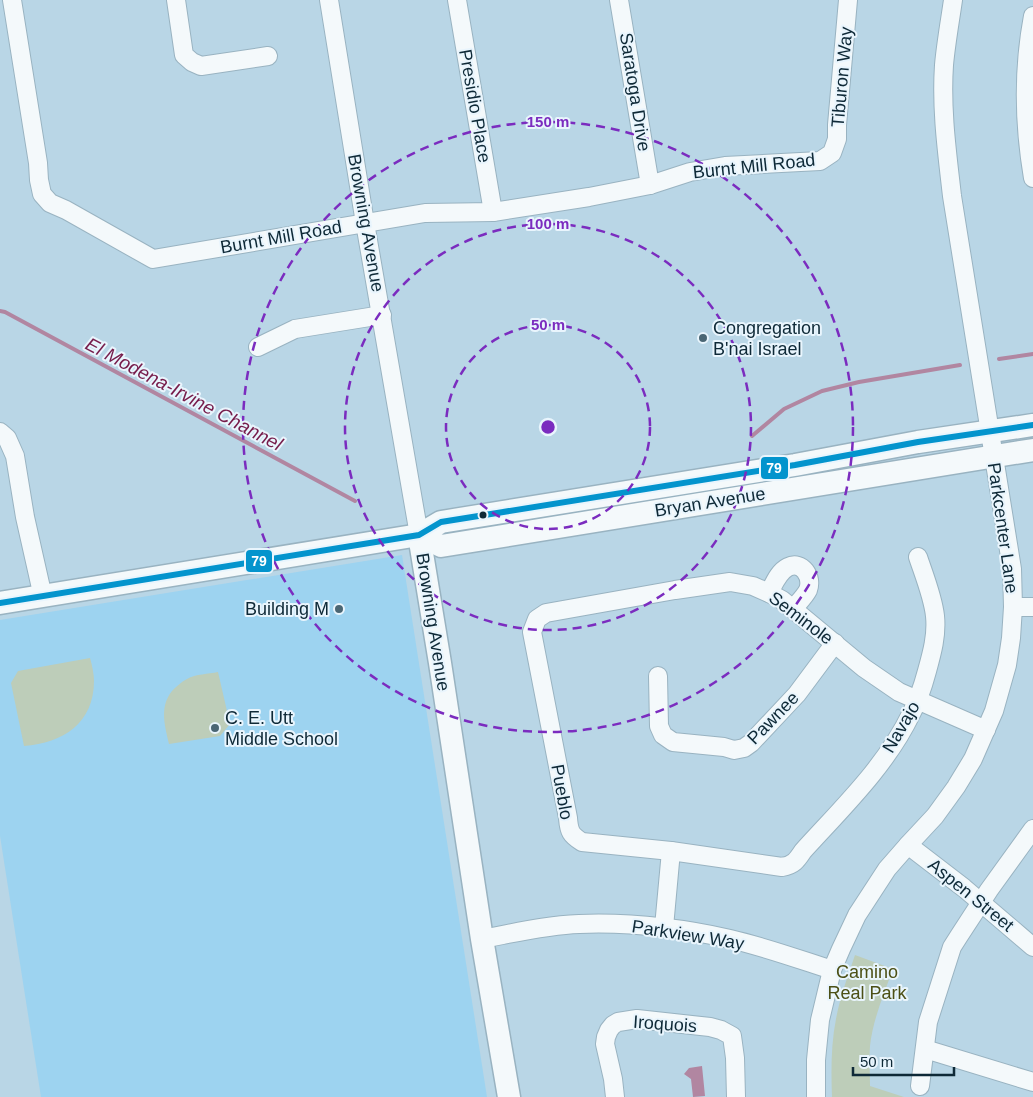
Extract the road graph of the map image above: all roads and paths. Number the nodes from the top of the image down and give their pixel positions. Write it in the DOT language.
graph roads {
  1 [pos="12,0"];
  2 [pos="176,0"];
  3 [pos="329,0"];
  4 [pos="457,0"];
  5 [pos="620,0"];
  6 [pos="848,0"];
  7 [pos="953,0"];
  8 [pos="1033,16"];
  9 [pos="268,56"];
  10 [pos="832,153"];
  11 [pos="1033,178"];
  12 [pos="650,185"];
  13 [pos="493,212"];
  14 [pos="366,223"];
  15 [pos="382,315"];
  16 [pos="258,347"];
  17 [pos="1033,424"];
  18 [pos="0,432"];
  19 [pos="990,432"];
  20 [pos="1033,450"];
  21 [pos="994,456"];
  22 [pos="419,535"];
  23 [pos="918,557"];
  24 [pos="769,593"];
  25 [pos="43,597"];
  26 [pos="0,603"];
  27 [pos="1013,607"];
  28 [pos="1033,607"];
  29 [pos="793,609"];
  30 [pos="537,619"];
  31 [pos="834,643"];
  32 [pos="658,676"];
  33 [pos="917,701"];
  34 [pos="986,730"];
  35 [pos="1033,830"];
  36 [pos="908,845"];
  37 [pos="671,851"];
  38 [pos="790,866"];
  39 [pos="981,902"];
  40 [pos="664,927"];
  41 [pos="482,939"];
  42 [pos="1033,946"];
  43 [pos="832,970"];
  44 [pos="925,1049"];
  45 [pos="1033,1082"];
  46 [pos="920,1086"];
  47 [pos="510,1097"];
  48 [pos="615,1097"];
  49 [pos="736,1097"];
  50 [pos="816,1097"];
  1 -- 14 [label="street, Burnt Mill Road"];
  2 -- 9 [label="street"];
  3 -- 14 [label="street, Browning Avenue"];
  4 -- 13 [label="street, Presidio Place"];
  5 -- 12 [label="street, Saratoga Drive"];
  6 -- 10 [label="street, Tiburon Way"];
  7 -- 19 [label="street, Parkcenter Lane"];
  8 -- 11 [label="street"];
  10 -- 12 [label="street, Burnt Mill Road"];
  12 -- 13 [label="street, Burnt Mill Road"];
  13 -- 14 [label="street, Burnt Mill Road"];
  14 -- 15 [label="street, Browning Avenue"];
  15 -- 16 [label="street"];
  15 -- 22 [label="street, Browning Avenue"];
  17 -- 19 [label="main road, Bryan Avenue"];
  18 -- 25 [label="street"];
  19 -- 21 [label="street, Parkcenter Lane"];
  19 -- 22 [label="main road, Bryan Avenue"];
  20 -- 21 [label="main road, Bryan Avenue"];
  21 -- 22 [label="main road, Bryan Avenue"];
  21 -- 27 [label="street, Parkcenter Lane"];
  22 -- 25 [label="main road, Bryan Avenue"];
  22 -- 41 [label="main road, Browning Avenue"];
  23 -- 33 [label="street, Navajo"];
  24 -- 29 [label="street, Seminole"];
  24 -- 29 [label="street"];
  24 -- 30 [label="street, Seminole"];
  25 -- 26 [label="main road, Bryan Avenue"];
  27 -- 28 [label="street"];
  27 -- 34 [label="street, Parkcenter Lane"];
  29 -- 31 [label="street, Seminole"];
  30 -- 37 [label="street, Pueblo"];
  31 -- 32 [label="street, Pawnee"];
  31 -- 33 [label="street, Seminole"];
  33 -- 34 [label="street, Seminole"];
  33 -- 38 [label="street, Navajo"];
  34 -- 36 [label="street, Parkcenter Lane"];
  35 -- 39 [label="street"];
  36 -- 39 [label="street, Aspen Street"];
  36 -- 43 [label="street, Parkcenter Lane"];
  37 -- 38 [label="street, Pueblo"];
  37 -- 40 [label="street"];
  39 -- 42 [label="street, Aspen Street"];
  39 -- 44 [label="street"];
  40 -- 41 [label="street, Parkview Way"];
  40 -- 43 [label="street, Parkview Way"];
  41 -- 47 [label="main road, Browning Avenue"];
  43 -- 50 [label="street, Parkcenter Lane"];
  44 -- 45 [label="street"];
  44 -- 46 [label="street"];
  48 -- 49 [label="street, Iroquois"];
}
